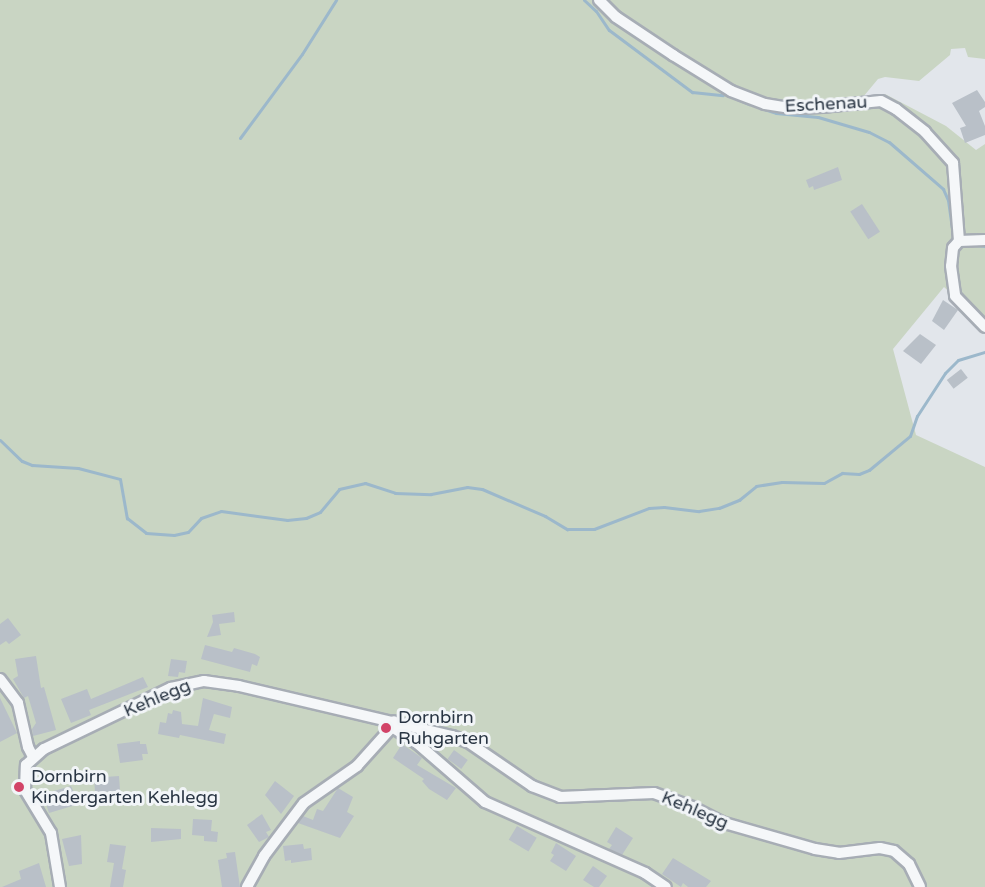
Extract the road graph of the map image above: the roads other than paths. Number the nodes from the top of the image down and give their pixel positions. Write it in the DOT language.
graph roads {
  1 [pos="599,0"];
  2 [pos="985,240"];
  3 [pos="959,241"];
  4 [pos="985,327"];
  5 [pos="0,679"];
  6 [pos="393,724"];
  7 [pos="33,757"];
  8 [pos="60,887"];
  9 [pos="248,887"];
  10 [pos="666,887"];
  11 [pos="920,887"];
  1 -- 3 [label="street, Eschenau"];
  2 -- 3 [label="street"];
  3 -- 4 [label="street, Eschenau"];
  5 -- 7 [label="street"];
  6 -- 7 [label="street, Kehlegg"];
  6 -- 9 [label="street"];
  6 -- 10 [label="street, Kehlegg"];
  6 -- 11 [label="street, Kehlegg"];
  7 -- 8 [label="street"];
}
